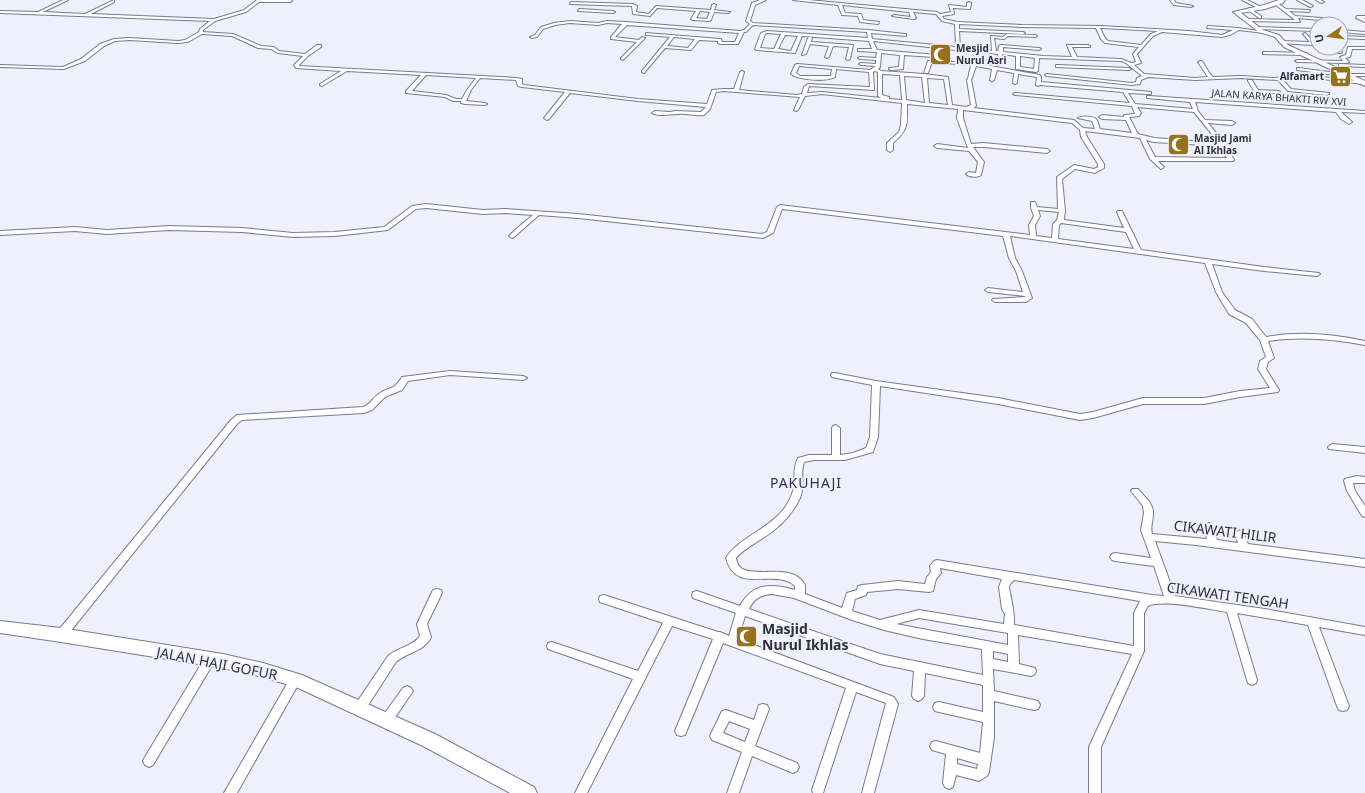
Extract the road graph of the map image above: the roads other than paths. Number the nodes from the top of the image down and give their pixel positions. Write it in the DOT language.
graph roads {
  1 [pos="66,0"];
  2 [pos="258,0"];
  3 [pos="616,0"];
  4 [pos="669,0"];
  5 [pos="764,0"];
  6 [pos="795,0"];
  7 [pos="807,0"];
  8 [pos="1172,0"];
  9 [pos="1177,0"];
  10 [pos="1244,0"];
  11 [pos="1299,0"];
  12 [pos="113,1"];
  13 [pos="290,1"];
  14 [pos="1189,1"];
  15 [pos="1279,2"];
  16 [pos="572,3"];
  17 [pos="969,3"];
  18 [pos="599,4"];
  19 [pos="840,4"];
  20 [pos="614,5"];
  21 [pos="714,5"];
  22 [pos="1191,6"];
  23 [pos="1311,6"];
  24 [pos="666,7"];
  25 [pos="1260,8"];
  26 [pos="1249,9"];
  27 [pos="579,10"];
  28 [pos="699,10"];
  29 [pos="910,10"];
  30 [pos="1285,10"];
  31 [pos="594,11"];
  32 [pos="653,11"];
  33 [pos="712,11"];
  34 [pos="1309,11"];
  35 [pos="0,12"];
  36 [pos="613,12"];
  37 [pos="728,12"];
  38 [pos="38,13"];
  39 [pos="85,15"];
  40 [pos="696,15"];
  41 [pos="894,16"];
  42 [pos="941,17"];
  43 [pos="1260,17"];
  44 [pos="1295,17"];
  45 [pos="1309,18"];
  46 [pos="1365,18"];
  47 [pos="214,20"];
  48 [pos="1006,20"];
  49 [pos="1248,20"];
  50 [pos="810,21"];
  51 [pos="1365,21"];
  52 [pos="607,22"];
  53 [pos="626,23"];
  54 [pos="878,23"];
  55 [pos="957,23"];
  56 [pos="752,24"];
  57 [pos="653,25"];
  58 [pos="943,25"];
  59 [pos="994,25"];
  60 [pos="1013,26"];
  61 [pos="1029,26"];
  62 [pos="1097,27"];
  63 [pos="1208,27"];
  64 [pos="808,28"];
  65 [pos="1238,29"];
  66 [pos="957,30"];
  67 [pos="1261,30"];
  68 [pos="1309,30"];
  69 [pos="727,31"];
  70 [pos="995,31"];
  71 [pos="1162,31"];
  72 [pos="1349,31"];
  73 [pos="742,32"];
  74 [pos="869,32"];
  75 [pos="1365,32"];
  76 [pos="201,33"];
  77 [pos="1023,33"];
  78 [pos="647,34"];
  79 [pos="783,34"];
  80 [pos="800,35"];
  81 [pos="905,35"];
  82 [pos="673,36"];
  83 [pos="811,36"];
  84 [pos="1035,36"];
  85 [pos="532,38"];
  86 [pos="698,38"];
  87 [pos="1349,38"];
  88 [pos="1309,39"];
  89 [pos="1365,39"];
  90 [pos="871,40"];
  91 [pos="640,41"];
  92 [pos="1084,41"];
  93 [pos="1281,42"];
  94 [pos="719,43"];
  95 [pos="809,43"];
  96 [pos="831,45"];
  97 [pos="1039,45"];
  98 [pos="319,46"];
  99 [pos="1088,46"];
  100 [pos="1143,46"];
  101 [pos="664,47"];
  102 [pos="949,48"];
  103 [pos="958,48"];
  104 [pos="1365,48"];
  105 [pos="860,50"];
  106 [pos="977,50"];
  107 [pos="775,51"];
  108 [pos="877,51"];
  109 [pos="994,52"];
  110 [pos="1265,52"];
  111 [pos="902,53"];
  112 [pos="1000,53"];
  113 [pos="804,54"];
  114 [pos="1306,54"];
  115 [pos="306,55"];
  116 [pos="1018,55"];
  117 [pos="827,57"];
  118 [pos="948,57"];
  119 [pos="1037,57"];
  120 [pos="1043,57"];
  121 [pos="860,58"];
  122 [pos="878,58"];
  123 [pos="1055,58"];
  124 [pos="1075,58"];
  125 [pos="623,59"];
  126 [pos="848,59"];
  127 [pos="1093,59"];
  128 [pos="1107,59"];
  129 [pos="1317,60"];
  130 [pos="932,61"];
  131 [pos="1297,61"];
  132 [pos="951,62"];
  133 [pos="1200,62"];
  134 [pos="861,64"];
  135 [pos="974,64"];
  136 [pos="1325,64"];
  137 [pos="0,66"];
  138 [pos="1058,66"];
  139 [pos="1130,66"];
  140 [pos="1365,66"];
  141 [pos="815,67"];
  142 [pos="1075,67"];
  143 [pos="995,68"];
  144 [pos="1351,68"];
  145 [pos="834,69"];
  146 [pos="877,69"];
  147 [pos="950,69"];
  148 [pos="1113,69"];
  149 [pos="1299,69"];
  150 [pos="345,70"];
  151 [pos="1018,71"];
  152 [pos="644,72"];
  153 [pos="742,72"];
  154 [pos="1059,73"];
  155 [pos="425,74"];
  156 [pos="902,74"];
  157 [pos="925,74"];
  158 [pos="1344,74"];
  159 [pos="1047,75"];
  160 [pos="1078,75"];
  161 [pos="479,76"];
  162 [pos="1146,76"];
  163 [pos="1158,77"];
  164 [pos="812,78"];
  165 [pos="1212,78"];
  166 [pos="1280,79"];
  167 [pos="841,80"];
  168 [pos="992,80"];
  169 [pos="1261,80"];
  170 [pos="1363,80"];
  171 [pos="861,81"];
  172 [pos="1116,81"];
  173 [pos="1015,83"];
  174 [pos="1163,84"];
  175 [pos="322,85"];
  176 [pos="841,87"];
  177 [pos="861,88"];
  178 [pos="569,91"];
  179 [pos="736,91"];
  180 [pos="1122,91"];
  181 [pos="804,94"];
  182 [pos="1015,94"];
  183 [pos="1327,94"];
  184 [pos="1149,95"];
  185 [pos="420,98"];
  186 [pos="452,99"];
  187 [pos="464,100"];
  188 [pos="905,100"];
  189 [pos="1192,101"];
  190 [pos="927,102"];
  191 [pos="485,104"];
  192 [pos="936,104"];
  193 [pos="950,105"];
  194 [pos="1132,105"];
  195 [pos="709,106"];
  196 [pos="961,107"];
  197 [pos="1153,107"];
  198 [pos="1336,107"];
  199 [pos="1365,107"];
  200 [pos="796,110"];
  201 [pos="1196,111"];
  202 [pos="1365,112"];
  203 [pos="655,113"];
  204 [pos="1102,117"];
  205 [pos="547,118"];
  206 [pos="1081,118"];
  207 [pos="1128,119"];
  208 [pos="1204,121"];
  209 [pos="1232,122"];
  210 [pos="1349,122"];
  211 [pos="1082,129"];
  212 [pos="1098,130"];
  213 [pos="1136,135"];
  214 [pos="1143,138"];
  215 [pos="1223,145"];
  216 [pos="937,146"];
  217 [pos="971,147"];
  218 [pos="890,150"];
  219 [pos="1047,151"];
  220 [pos="1153,159"];
  221 [pos="1161,167"];
  222 [pos="969,174"];
  223 [pos="1062,211"];
  224 [pos="1120,212"];
  225 [pos="538,213"];
  226 [pos="1060,221"];
  227 [pos="1127,230"];
  228 [pos="0,233"];
  229 [pos="1006,234"];
  230 [pos="512,236"];
  231 [pos="1033,238"];
  232 [pos="1055,240"];
  233 [pos="1138,251"];
  234 [pos="1208,261"];
  235 [pos="1317,274"];
  236 [pos="988,290"];
  237 [pos="1027,294"];
  238 [pos="995,300"];
  239 [pos="1264,340"];
  240 [pos="1365,343"];
  241 [pos="836,375"];
  242 [pos="523,378"];
  243 [pos="876,383"];
  244 [pos="836,428"];
  245 [pos="1332,447"];
  246 [pos="1365,450"];
  247 [pos="836,458"];
  248 [pos="1365,480"];
  249 [pos="1135,490"];
  250 [pos="1365,514"];
  251 [pos="1209,526"];
  252 [pos="1240,534"];
  253 [pos="1149,537"];
  254 [pos="1213,543"];
  255 [pos="1244,547"];
  256 [pos="1115,557"];
  257 [pos="1157,563"];
  258 [pos="1365,563"];
  259 [pos="1013,576"];
  260 [pos="437,593"];
  261 [pos="697,595"];
  262 [pos="800,596"];
  263 [pos="604,599"];
  264 [pos="1154,599"];
  265 [pos="1171,600"];
  266 [pos="1231,609"];
  267 [pos="743,610"];
  268 [pos="846,613"];
  269 [pos="669,621"];
  270 [pos="1312,622"];
  271 [pos="881,624"];
  272 [pos="0,627"];
  273 [pos="1011,629"];
  274 [pos="1365,630"];
  275 [pos="61,635"];
  276 [pos="720,636"];
  277 [pos="732,641"];
  278 [pos="552,646"];
  279 [pos="987,646"];
  280 [pos="1013,650"];
  281 [pos="1139,651"];
  282 [pos="210,659"];
  283 [pos="988,663"];
  284 [pos="1014,667"];
  285 [pos="920,668"];
  286 [pos="1031,670"];
  287 [pos="640,677"];
  288 [pos="295,680"];
  289 [pos="1252,680"];
  290 [pos="989,681"];
  291 [pos="852,686"];
  292 [pos="407,691"];
  293 [pos="990,695"];
  294 [pos="918,696"];
  295 [pos="1034,705"];
  296 [pos="1343,706"];
  297 [pos="939,707"];
  298 [pos="359,709"];
  299 [pos="763,709"];
  300 [pos="989,718"];
  301 [pos="386,721"];
  302 [pos="757,726"];
  303 [pos="680,731"];
  304 [pos="936,746"];
  305 [pos="749,749"];
  306 [pos="952,751"];
  307 [pos="985,760"];
  308 [pos="149,761"];
  309 [pos="793,767"];
  310 [pos="950,768"];
  311 [pos="949,783"];
  312 [pos="818,790"];
  313 [pos="230,793"];
  314 [pos="528,793"];
  315 [pos="581,793"];
  316 [pos="733,793"];
  317 [pos="868,793"];
  318 [pos="1095,793"];
  1 -- 38 [label="street"];
  2 -- 13 [label="street"];
  2 -- 47 [label="street"];
  3 -- 20 [label="street"];
  4 -- 24 [label="street"];
  5 -- 56 [label="street"];
  6 -- 7 [label="street"];
  7 -- 19 [label="street"];
  8 -- 22 [label="street"];
  9 -- 14 [label="street"];
  10 -- 25 [label="street"];
  11 -- 23 [label="street"];
  12 -- 39 [label="street"];
  15 -- 25 [label="street"];
  15 -- 30 [label="street"];
  16 -- 18 [label="street"];
  17 -- 42 [label="street"];
  18 -- 20 [label="street"];
  18 -- 31 [label="street"];
  19 -- 29 [label="street"];
  19 -- 54 [label="street"];
  20 -- 32 [label="street"];
  20 -- 36 [label="street"];
  21 -- 33 [label="street"];
  24 -- 28 [label="street"];
  24 -- 32 [label="street"];
  25 -- 26 [label="street"];
  26 -- 43 [label="street"];
  26 -- 49 [label="street"];
  27 -- 31 [label="street"];
  28 -- 33 [label="street"];
  28 -- 40 [label="street"];
  29 -- 41 [label="street"];
  29 -- 42 [label="street"];
  30 -- 34 [label="street"];
  30 -- 44 [label="street"];
  31 -- 36 [label="street"];
  32 -- 40 [label="street"];
  33 -- 37 [label="street"];
  33 -- 40 [label="street"];
  35 -- 38 [label="street"];
  36 -- 52 [label="street"];
  38 -- 39 [label="street"];
  39 -- 47 [label="street"];
  42 -- 48 [label="street"];
  42 -- 55 [label="street"];
  42 -- 58 [label="street"];
  44 -- 45 [label="street"];
  44 -- 49 [label="street"];
  46 -- 51 [label="street"];
  47 -- 76 [label="street"];
  49 -- 67 [label="street"];
  50 -- 64 [label="street"];
  52 -- 53 [label="street"];
  52 -- 85 [label="street"];
  53 -- 57 [label="street"];
  53 -- 91 [label="street"];
  55 -- 59 [label="street"];
  55 -- 66 [label="street"];
  56 -- 64 [label="street"];
  56 -- 73 [label="street"];
  57 -- 69 [label="street"];
  57 -- 78 [label="street"];
  59 -- 60 [label="street"];
  59 -- 61 [label="street"];
  59 -- 70 [label="street"];
  61 -- 62 [label="street"];
  61 -- 84 [label="street"];
  62 -- 71 [label="street"];
  62 -- 100 [label="street"];
  63 -- 65 [label="street"];
  64 -- 74 [label="street"];
  65 -- 67 [label="street"];
  65 -- 71 [label="street"];
  66 -- 70 [label="street"];
  66 -- 103 [label="street"];
  67 -- 68 [label="street"];
  67 -- 93 [label="street"];
  69 -- 73 [label="street"];
  69 -- 94 [label="street"];
  70 -- 77 [label="street"];
  71 -- 100 [label="street"];
  72 -- 75 [label="street"];
  73 -- 94 [label="street"];
  74 -- 81 [label="street"];
  74 -- 90 [label="street"];
  76 -- 115 [label="street"];
  76 -- 137 [label="street"];
  78 -- 82 [label="street"];
  78 -- 91 [label="street"];
  79 -- 80 [label="street"];
  79 -- 107 [label="street"];
  79 -- 107 [label="street"];
  80 -- 83 [label="street"];
  80 -- 107 [label="street"];
  82 -- 86 [label="street"];
  82 -- 101 [label="street"];
  83 -- 90 [label="street"];
  83 -- 95 [label="street"];
  84 -- 97 [label="street"];
  84 -- 109 [label="street"];
  86 -- 94 [label="street"];
  86 -- 101 [label="street"];
  87 -- 89 [label="street"];
  88 -- 93 [label="street"];
  90 -- 102 [label="street"];
  90 -- 108 [label="street"];
  91 -- 125 [label="street"];
  92 -- 99 [label="street"];
  93 -- 114 [label="street"];
  95 -- 96 [label="street"];
  95 -- 113 [label="street"];
  96 -- 117 [label="street"];
  96 -- 126 [label="street"];
  97 -- 112 [label="street"];
  97 -- 120 [label="street"];
  98 -- 115 [label="street"];
  99 -- 124 [label="street"];
  99 -- 127 [label="street"];
  100 -- 139 [label="street"];
  101 -- 152 [label="street"];
  102 -- 103 [label="street"];
  102 -- 118 [label="street"];
  103 -- 106 [label="street"];
  104 -- 129 [label="street"];
  105 -- 108 [label="street"];
  106 -- 109 [label="street"];
  106 -- 112 [label="street"];
  108 -- 111 [label="street"];
  108 -- 122 [label="street"];
  109 -- 112 [label="street"];
  110 -- 114 [label="street"];
  111 -- 118 [label="street"];
  111 -- 146 [label="street"];
  112 -- 116 [label="street"];
  114 -- 129 [label="street"];
  115 -- 150 [label="street"];
  116 -- 119 [label="street"];
  116 -- 151 [label="street"];
  118 -- 130 [label="street"];
  119 -- 120 [label="street"];
  119 -- 151 [label="street"];
  120 -- 123 [label="street"];
  121 -- 122 [label="street"];
  122 -- 146 [label="street"];
  123 -- 124 [label="street"];
  123 -- 138 [label="street"];
  124 -- 127 [label="street"];
  127 -- 128 [label="street"];
  128 -- 139 [label="street"];
  128 -- 148 [label="street"];
  129 -- 131 [label="street"];
  129 -- 136 [label="street"];
  130 -- 132 [label="street"];
  130 -- 157 [label="street"];
  132 -- 135 [label="street"];
  132 -- 147 [label="street"];
  133 -- 165 [label="street"];
  134 -- 146 [label="street"];
  135 -- 143 [label="street"];
  135 -- 193 [label="street"];
  136 -- 140 [label="street"];
  136 -- 158 [label="street"];
  138 -- 142 [label="street"];
  138 -- 154 [label="street"];
  139 -- 148 [label="street"];
  139 -- 162 [label="street"];
  141 -- 145 [label="street"];
  141 -- 164 [label="street"];
  141 -- 164 [label="street"];
  142 -- 148 [label="street"];
  142 -- 160 [label="street"];
  143 -- 151 [label="street"];
  143 -- 168 [label="street"];
  144 -- 170 [label="street"];
  145 -- 146 [label="street"];
  145 -- 164 [label="street"];
  146 -- 156 [label="street"];
  146 -- 177 [label="street"];
  146 -- 188 [label="street"];
  148 -- 172 [label="street"];
  149 -- 158 [label="street"];
  150 -- 155 [label="street"];
  150 -- 175 [label="street"];
  151 -- 173 [label="street"];
  151 -- 180 [label="street, JALAN KARYA BHAKTI RW XVI"];
  153 -- 179 [label="street"];
  155 -- 161 [label="street"];
  155 -- 186 [label="street"];
  156 -- 157 [label="street"];
  156 -- 188 [label="street"];
  157 -- 190 [label="street"];
  157 -- 193 [label="street"];
  158 -- 170 [label="street"];
  159 -- 172 [label="street"];
  161 -- 178 [label="street"];
  161 -- 187 [label="street"];
  162 -- 163 [label="street"];
  162 -- 172 [label="street"];
  163 -- 165 [label="street"];
  163 -- 174 [label="street"];
  165 -- 169 [label="street"];
  166 -- 169 [label="street"];
  166 -- 170 [label="street"];
  166 -- 183 [label="street"];
  167 -- 176 [label="street"];
  169 -- 169 [label="street"];
  171 -- 177 [label="street"];
  172 -- 180 [label="street"];
  176 -- 177 [label="street"];
  176 -- 181 [label="street"];
  178 -- 195 [label="street"];
  178 -- 205 [label="street"];
  179 -- 181 [label="street"];
  179 -- 195 [label="street"];
  180 -- 184 [label="street, JALAN KARYA BHAKTI RW XVI"];
  180 -- 194 [label="street"];
  181 -- 188 [label="street"];
  181 -- 200 [label="street"];
  182 -- 194 [label="street"];
  184 -- 189 [label="street, JALAN KARYA BHAKTI RW XVI"];
  184 -- 197 [label="street"];
  185 -- 186 [label="street"];
  186 -- 187 [label="street"];
  187 -- 191 [label="street"];
  188 -- 190 [label="street"];
  188 -- 192 [label="street"];
  188 -- 218 [label="street"];
  189 -- 198 [label="street, JALAN KARYA BHAKTI RW XVI"];
  189 -- 201 [label="street"];
  190 -- 192 [label="street"];
  192 -- 193 [label="street"];
  192 -- 196 [label="street"];
  194 -- 197 [label="street"];
  194 -- 207 [label="street"];
  195 -- 203 [label="street"];
  196 -- 211 [label="street"];
  196 -- 217 [label="street"];
  197 -- 201 [label="street"];
  198 -- 199 [label="street"];
  198 -- 202 [label="street, JALAN KARYA BHAKTI RW XVI"];
  198 -- 210 [label="street"];
  201 -- 208 [label="street"];
  204 -- 207 [label="street"];
  206 -- 212 [label="street"];
  207 -- 213 [label="street"];
  208 -- 209 [label="street"];
  208 -- 215 [label="street"];
  211 -- 212 [label="street"];
  211 -- 223 [label="street"];
  212 -- 213 [label="street"];
  213 -- 214 [label="street"];
  214 -- 215 [label="street"];
  214 -- 220 [label="street"];
  215 -- 220 [label="street"];
  216 -- 217 [label="street"];
  217 -- 219 [label="street"];
  217 -- 222 [label="street"];
  220 -- 221 [label="street"];
  223 -- 226 [label="street"];
  223 -- 231 [label="street"];
  224 -- 227 [label="street"];
  225 -- 228 [label="street"];
  225 -- 229 [label="street"];
  225 -- 230 [label="street"];
  226 -- 227 [label="street"];
  226 -- 232 [label="street"];
  227 -- 233 [label="street"];
  229 -- 231 [label="street"];
  229 -- 237 [label="street"];
  231 -- 232 [label="street"];
  232 -- 233 [label="street"];
  233 -- 234 [label="street"];
  234 -- 235 [label="street"];
  234 -- 239 [label="street"];
  236 -- 237 [label="street"];
  237 -- 238 [label="street"];
  239 -- 240 [label="street"];
  239 -- 243 [label="street"];
  241 -- 243 [label="street"];
  242 -- 275 [label="street"];
  243 -- 247 [label="street"];
  244 -- 247 [label="street"];
  245 -- 246 [label="street"];
  247 -- 262 [label="street"];
  248 -- 250 [label="street"];
  249 -- 253 [label="street"];
  251 -- 254 [label="street"];
  252 -- 255 [label="street"];
  253 -- 254 [label="street, CIKAWATI HILIR"];
  253 -- 257 [label="street"];
  254 -- 255 [label="street, CIKAWATI HILIR"];
  255 -- 258 [label="street, CIKAWATI HILIR"];
  256 -- 257 [label="street"];
  257 -- 265 [label="street"];
  259 -- 264 [label="street"];
  259 -- 268 [label="street"];
  259 -- 273 [label="street"];
  260 -- 298 [label="street"];
  261 -- 267 [label="street"];
  262 -- 267 [label="street"];
  262 -- 268 [label="street"];
  263 -- 269 [label="street"];
  264 -- 265 [label="street, CIKAWATI TENGAH"];
  264 -- 281 [label="street, CIKAWATI TENGAH"];
  265 -- 266 [label="street, CIKAWATI TENGAH"];
  266 -- 270 [label="street, CIKAWATI TENGAH"];
  266 -- 289 [label="street"];
  267 -- 277 [label="street"];
  267 -- 285 [label="street"];
  268 -- 271 [label="street"];
  269 -- 276 [label="street"];
  269 -- 287 [label="street"];
  270 -- 274 [label="street, CIKAWATI TENGAH"];
  270 -- 296 [label="street"];
  271 -- 273 [label="street"];
  271 -- 279 [label="street"];
  272 -- 275 [label="street, JALAN HAJI GOFUR"];
  273 -- 280 [label="street"];
  273 -- 281 [label="street"];
  275 -- 282 [label="street, JALAN HAJI GOFUR"];
  276 -- 277 [label="street"];
  276 -- 303 [label="street"];
  277 -- 291 [label="street"];
  278 -- 287 [label="street"];
  279 -- 280 [label="street"];
  279 -- 283 [label="street"];
  280 -- 284 [label="street"];
  281 -- 318 [label="street, CIKAWATI TENGAH"];
  282 -- 288 [label="street, JALAN HAJI GOFUR"];
  282 -- 308 [label="street"];
  283 -- 284 [label="street"];
  283 -- 290 [label="street"];
  284 -- 286 [label="street"];
  285 -- 290 [label="street"];
  285 -- 294 [label="street"];
  287 -- 315 [label="street"];
  288 -- 298 [label="street, JALAN HAJI GOFUR"];
  288 -- 313 [label="street"];
  290 -- 293 [label="street"];
  291 -- 312 [label="street"];
  291 -- 317 [label="street"];
  292 -- 301 [label="street"];
  293 -- 295 [label="street"];
  293 -- 300 [label="street"];
  297 -- 300 [label="street"];
  298 -- 301 [label="street, JALAN HAJI GOFUR"];
  299 -- 302 [label="street"];
  300 -- 307 [label="street"];
  301 -- 314 [label="street, JALAN HAJI GOFUR"];
  302 -- 305 [label="street"];
  302 -- 305 [label="street"];
  304 -- 306 [label="street"];
  305 -- 309 [label="street"];
  305 -- 316 [label="street"];
  306 -- 307 [label="street"];
  306 -- 310 [label="street"];
  307 -- 310 [label="street"];
  310 -- 311 [label="street"];
}
